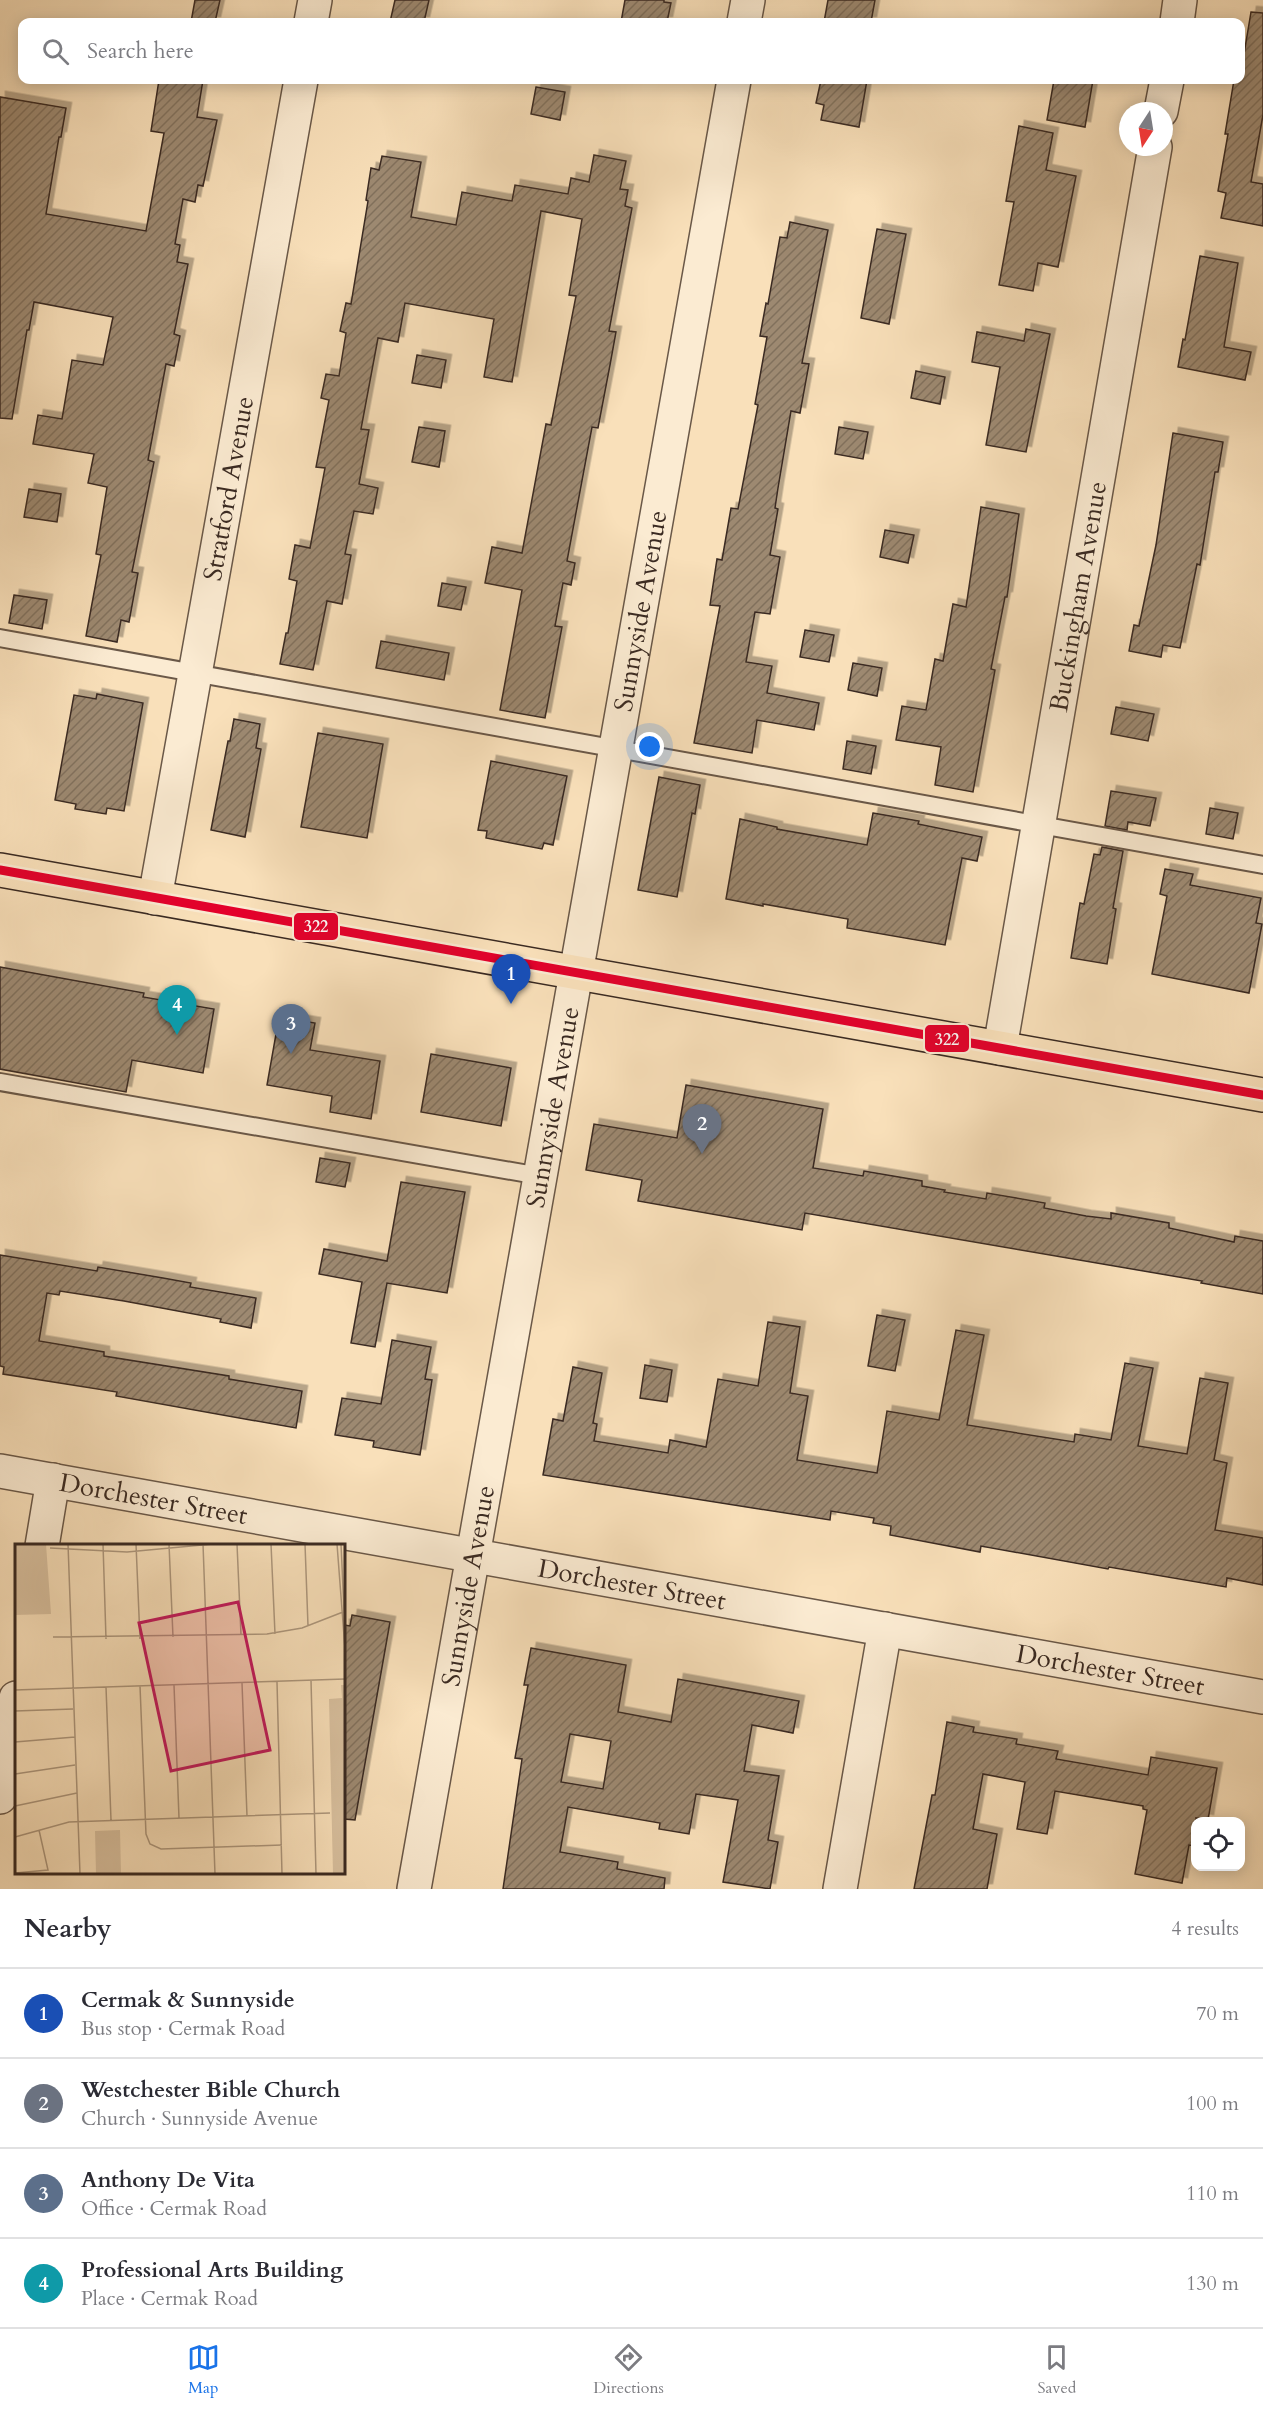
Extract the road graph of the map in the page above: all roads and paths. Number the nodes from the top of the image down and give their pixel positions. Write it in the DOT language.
graph roads {
  1 [pos="315,0"];
  2 [pos="748,0"];
  3 [pos="1180,0"];
  4 [pos="312,18"];
  5 [pos="745,18"];
  6 [pos="1178,18"];
  7 [pos="300,84"];
  8 [pos="733,84"];
  9 [pos="1166,84"];
  10 [pos="1163,102"];
  11 [pos="1153,156"];
  12 [pos="0,638"];
  13 [pos="196,673"];
  14 [pos="616,749"];
  15 [pos="1038,824"];
  16 [pos="1263,865"];
  17 [pos="0,870"];
  18 [pos="155,898"];
  19 [pos="576,973"];
  20 [pos="999,1048"];
  21 [pos="0,1082"];
  22 [pos="1263,1095"];
  23 [pos="540,1176"];
  24 [pos="0,1471"];
  25 [pos="53,1480"];
  26 [pos="42,1544"];
  27 [pos="471,1555"];
  28 [pos="885,1629"];
  29 [pos="1263,1697"];
  30 [pos="15,1704"];
  31 [pos="0,1797"];
  32 [pos="414,1889"];
  33 [pos="840,1889"];
  1 -- 4 [label="street"];
  2 -- 5 [label="street"];
  3 -- 6 [label="street"];
  7 -- 13 [label="street, Stratford Avenue"];
  8 -- 14 [label="street, Sunnyside Avenue"];
  9 -- 10 [label="street"];
  11 -- 15 [label="street, Buckingham Avenue"];
  12 -- 13 [label="lane"];
  13 -- 14 [label="lane"];
  13 -- 18 [label="street, Stratford Avenue"];
  14 -- 15 [label="lane"];
  14 -- 19 [label="street, Sunnyside Avenue"];
  15 -- 16 [label="lane"];
  15 -- 20 [label="street, Buckingham Avenue"];
  17 -- 18 [label="main road"];
  18 -- 19 [label="main road"];
  19 -- 20 [label="main road"];
  19 -- 23 [label="street, Sunnyside Avenue"];
  20 -- 22 [label="main road"];
  21 -- 23 [label="lane"];
  23 -- 27 [label="street, Sunnyside Avenue"];
  24 -- 25 [label="street, Dorchester Street"];
  25 -- 26 [label="street"];
  25 -- 27 [label="street, Dorchester Street"];
  27 -- 28 [label="street, Dorchester Street"];
  27 -- 32 [label="street, Sunnyside Avenue"];
  28 -- 29 [label="street, Dorchester Street"];
  28 -- 33 [label="street"];
  30 -- 31 [label="street"];
}
